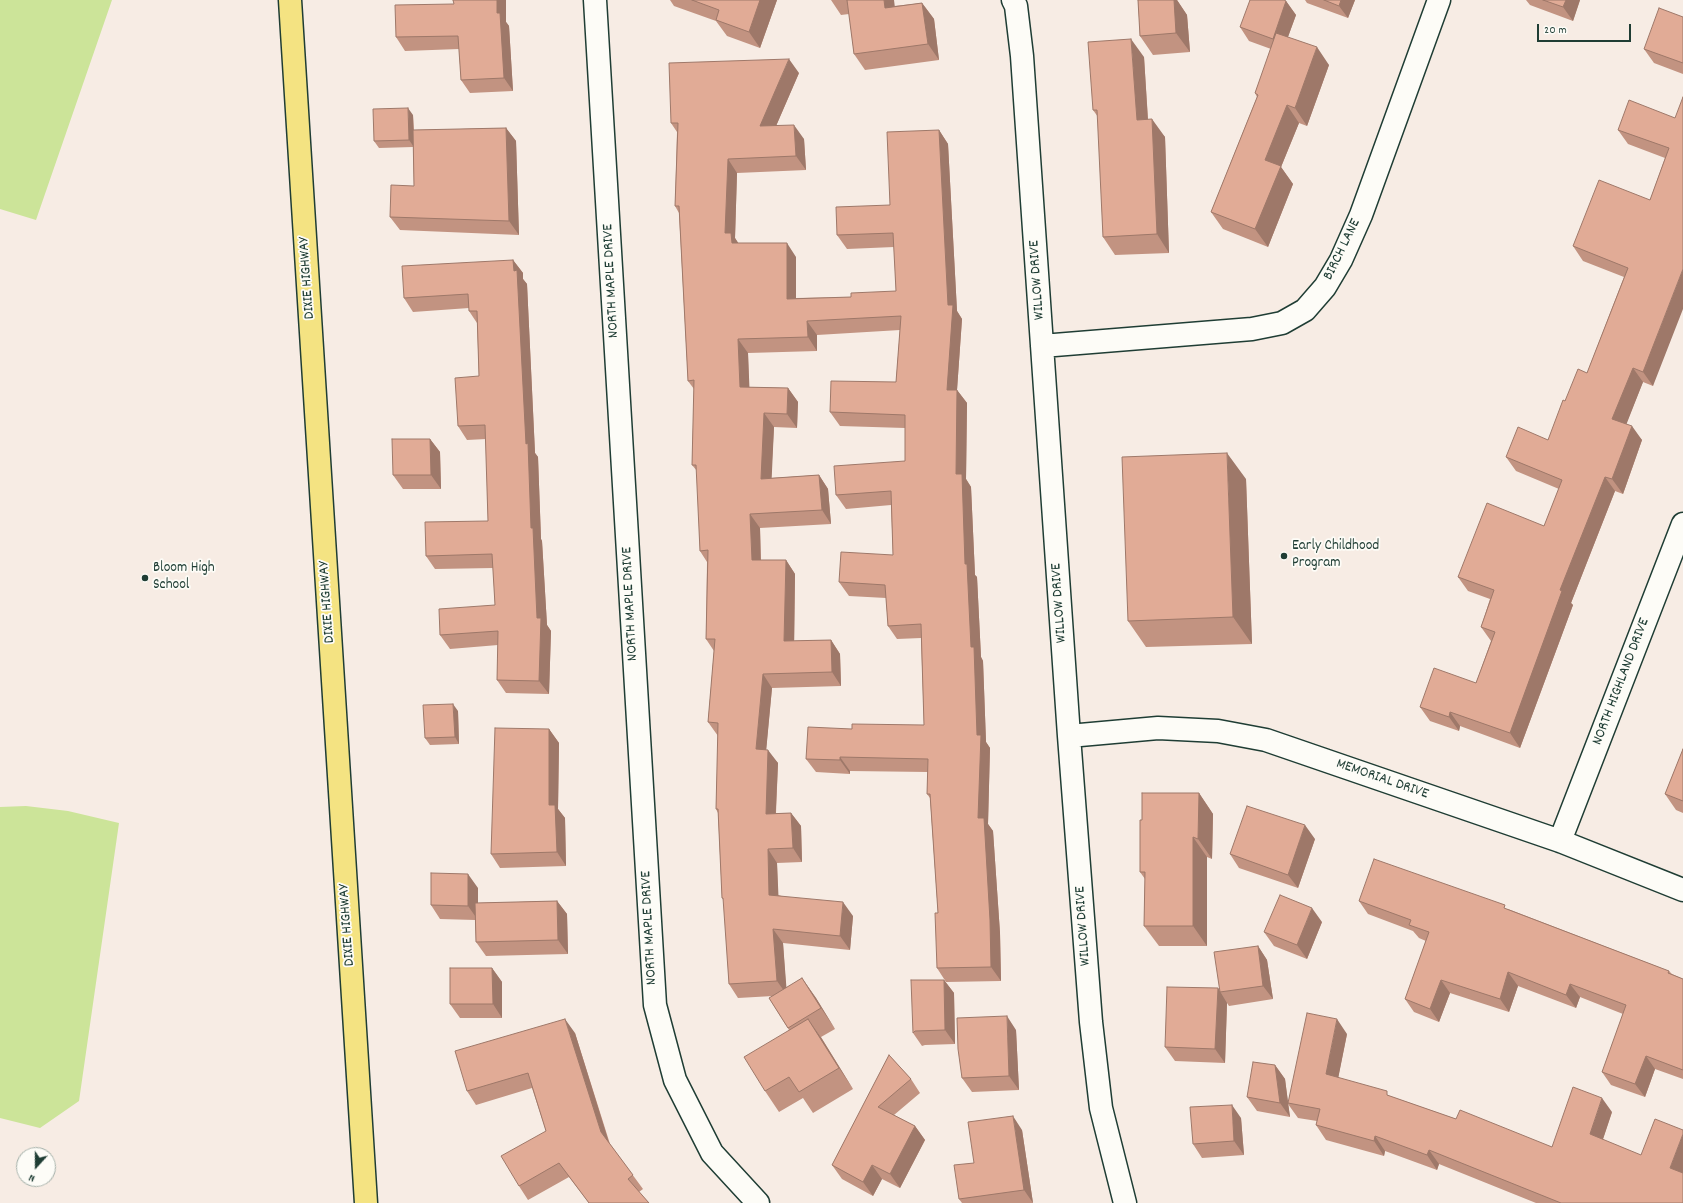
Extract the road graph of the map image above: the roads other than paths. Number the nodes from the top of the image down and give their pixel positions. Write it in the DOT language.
graph roads {
  1 [pos="290,0"];
  2 [pos="595,0"];
  3 [pos="1013,0"];
  4 [pos="1439,0"];
  5 [pos="1042,346"];
  6 [pos="1683,524"];
  7 [pos="1069,736"];
  8 [pos="1560,841"];
  9 [pos="1683,890"];
  10 [pos="366,1203"];
  11 [pos="758,1203"];
  12 [pos="1125,1203"];
  1 -- 10 [label="main road, DIXIE HIGHWAY"];
  2 -- 11 [label="street, NORTH MAPLE DRIVE"];
  3 -- 5 [label="street, WILLOW DRIVE"];
  4 -- 5 [label="street, BIRCH LANE"];
  5 -- 7 [label="street, WILLOW DRIVE"];
  6 -- 8 [label="street, NORTH HIGHLAND DRIVE"];
  7 -- 8 [label="street, MEMORIAL DRIVE"];
  7 -- 12 [label="street, WILLOW DRIVE"];
  8 -- 9 [label="street, MEMORIAL DRIVE"];
}
